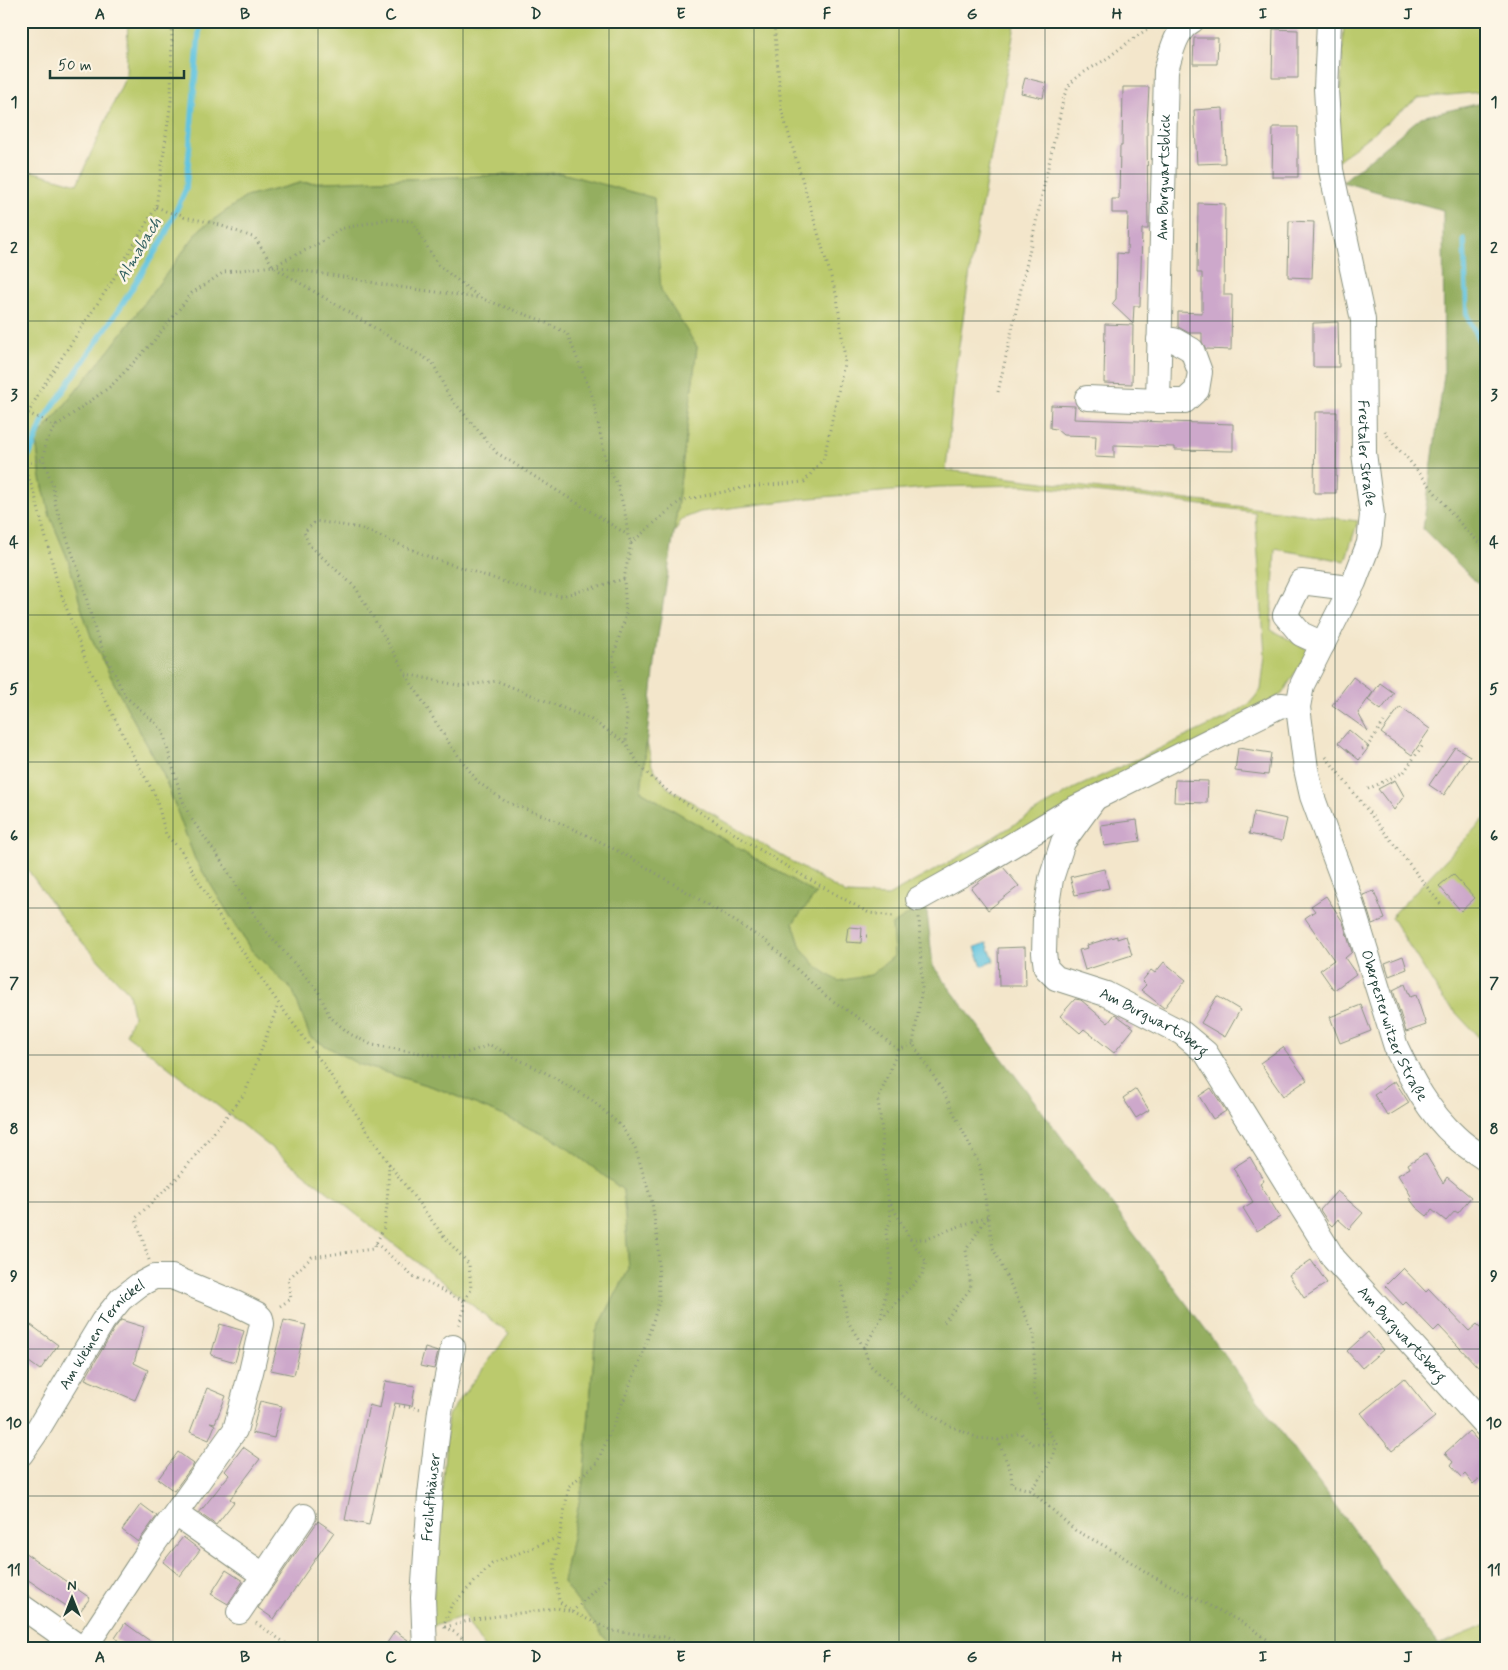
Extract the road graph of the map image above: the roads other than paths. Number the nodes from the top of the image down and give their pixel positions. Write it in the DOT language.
graph roads {
  1 [pos="1192,21"];
  2 [pos="1329,21"];
  3 [pos="1159,340"];
  4 [pos="1087,398"];
  5 [pos="1158,401"];
  6 [pos="1350,590"];
  7 [pos="1322,644"];
  8 [pos="1298,707"];
  9 [pos="1095,798"];
  10 [pos="1338,867"];
  11 [pos="918,899"];
  12 [pos="1487,1160"];
  13 [pos="453,1347"];
  14 [pos="1487,1427"];
  15 [pos="21,1454"];
  16 [pos="176,1514"];
  17 [pos="304,1516"];
  18 [pos="263,1575"];
  19 [pos="21,1606"];
  20 [pos="238,1612"];
  21 [pos="83,1649"];
  22 [pos="425,1649"];
  1 -- 3 [label="street, Am Burgwartsblick"];
  2 -- 6 [label="street, Freitaler Straße"];
  3 -- 5 [label="street, Am Burgwartsblick"];
  3 -- 5 [label="street"];
  4 -- 5 [label="street"];
  6 -- 7 [label="street, Freitaler Straße"];
  6 -- 7 [label="street"];
  7 -- 8 [label="street, Freitaler Straße"];
  8 -- 9 [label="street, Am Burgwartsberg"];
  8 -- 10 [label="street, Freitaler Straße"];
  9 -- 11 [label="street"];
  9 -- 14 [label="street, Am Burgwartsberg"];
  10 -- 12 [label="street, Oberpesterwitzer Straße"];
  13 -- 22 [label="street, Freilufthäuser"];
  15 -- 16 [label="street, Am kleinen Ternickel"];
  16 -- 18 [label="street"];
  16 -- 21 [label="street, Am kleinen Ternickel"];
  17 -- 18 [label="street"];
  18 -- 20 [label="street"];
  19 -- 21 [label="street"];
}
